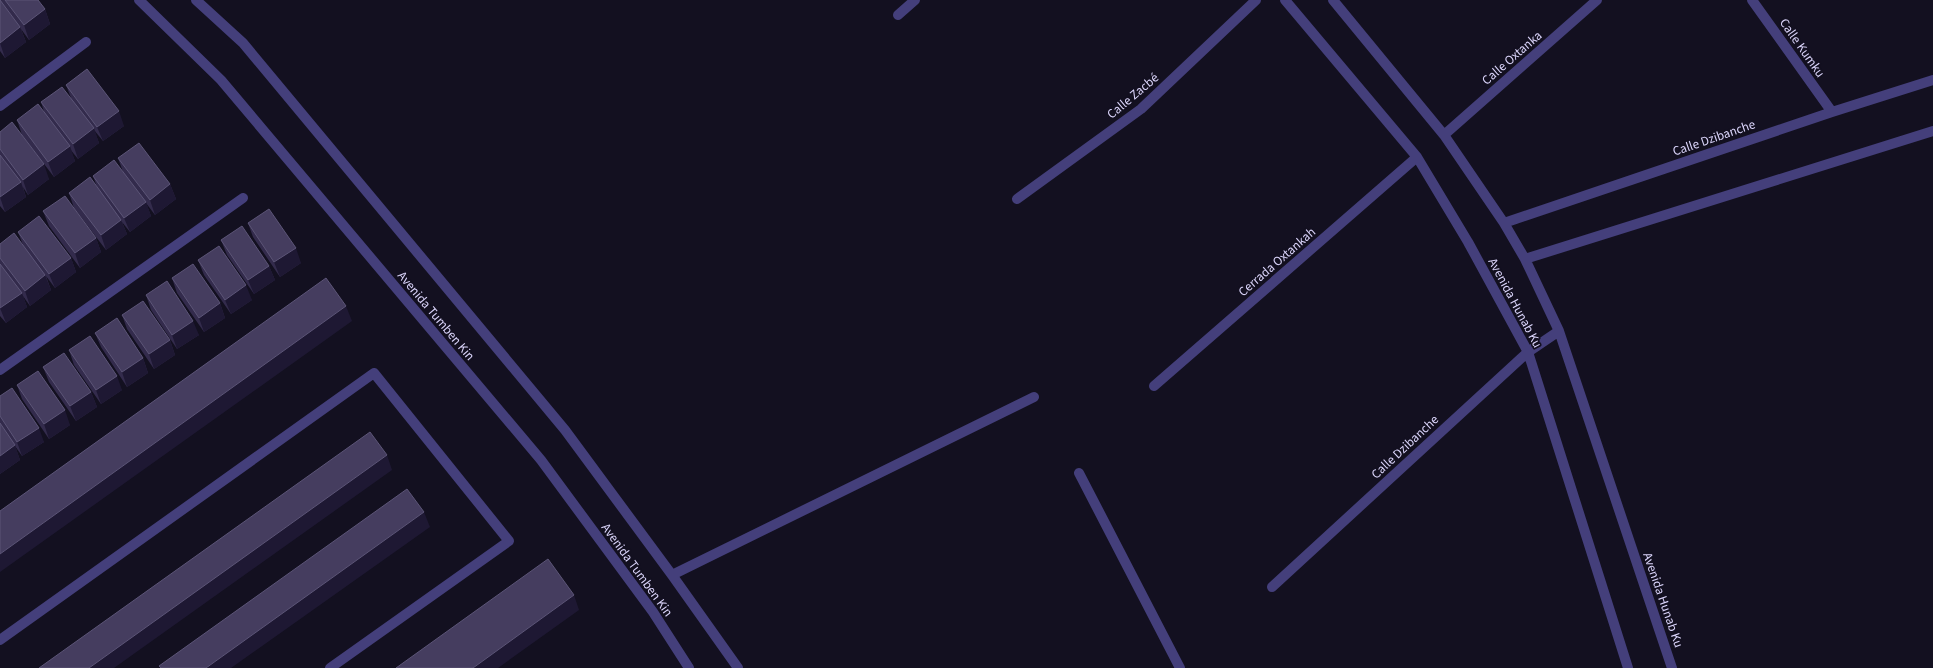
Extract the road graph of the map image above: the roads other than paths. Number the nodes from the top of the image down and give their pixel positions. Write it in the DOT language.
graph roads {
  1 [pos="139,0"];
  2 [pos="196,0"];
  3 [pos="915,0"];
  4 [pos="1256,0"];
  5 [pos="1285,0"];
  6 [pos="1333,0"];
  7 [pos="1597,0"];
  8 [pos="1752,0"];
  9 [pos="898,15"];
  10 [pos="86,42"];
  11 [pos="1933,80"];
  12 [pos="0,106"];
  13 [pos="1832,112"];
  14 [pos="1933,131"];
  15 [pos="1444,135"];
  16 [pos="1417,156"];
  17 [pos="243,198"];
  18 [pos="1017,199"];
  19 [pos="1504,223"];
  20 [pos="1525,259"];
  21 [pos="1559,331"];
  22 [pos="1528,352"];
  23 [pos="0,370"];
  24 [pos="1154,386"];
  25 [pos="1034,397"];
  26 [pos="1080,473"];
  27 [pos="672,575"];
  28 [pos="1272,587"];
  29 [pos="0,640"];
  30 [pos="330,668"];
  31 [pos="689,668"];
  32 [pos="738,668"];
  33 [pos="1180,668"];
  34 [pos="1628,668"];
  35 [pos="1672,668"];
  1 -- 31 [label="street, Avenida Tumben Kin"];
  2 -- 27 [label="street, Avenida Tumben Kin"];
  3 -- 9 [label="street"];
  4 -- 18 [label="street, Calle Zacbé"];
  5 -- 16 [label="street, Avenida Hunab Ku"];
  6 -- 15 [label="street, Avenida Hunab Ku"];
  7 -- 15 [label="street, Calle Oxtanka"];
  8 -- 13 [label="street, Calle Kumku"];
  10 -- 12 [label="street"];
  11 -- 13 [label="street, Calle Dzibanche"];
  13 -- 19 [label="street, Calle Dzibanche"];
  14 -- 20 [label="street"];
  15 -- 19 [label="street, Avenida Hunab Ku"];
  16 -- 22 [label="street, Avenida Hunab Ku"];
  16 -- 24 [label="street, Cerrada Oxtankah"];
  17 -- 23 [label="street"];
  19 -- 20 [label="street, Avenida Hunab Ku"];
  20 -- 21 [label="street, Avenida Hunab Ku"];
  21 -- 22 [label="street, Calle Dzibanche"];
  21 -- 35 [label="street, Avenida Hunab Ku"];
  22 -- 28 [label="street, Calle Dzibanche"];
  22 -- 34 [label="street, Avenida Hunab Ku"];
  25 -- 27 [label="street"];
  26 -- 33 [label="street"];
  27 -- 32 [label="street, Avenida Tumben Kin"];
  29 -- 30 [label="street"];
}
